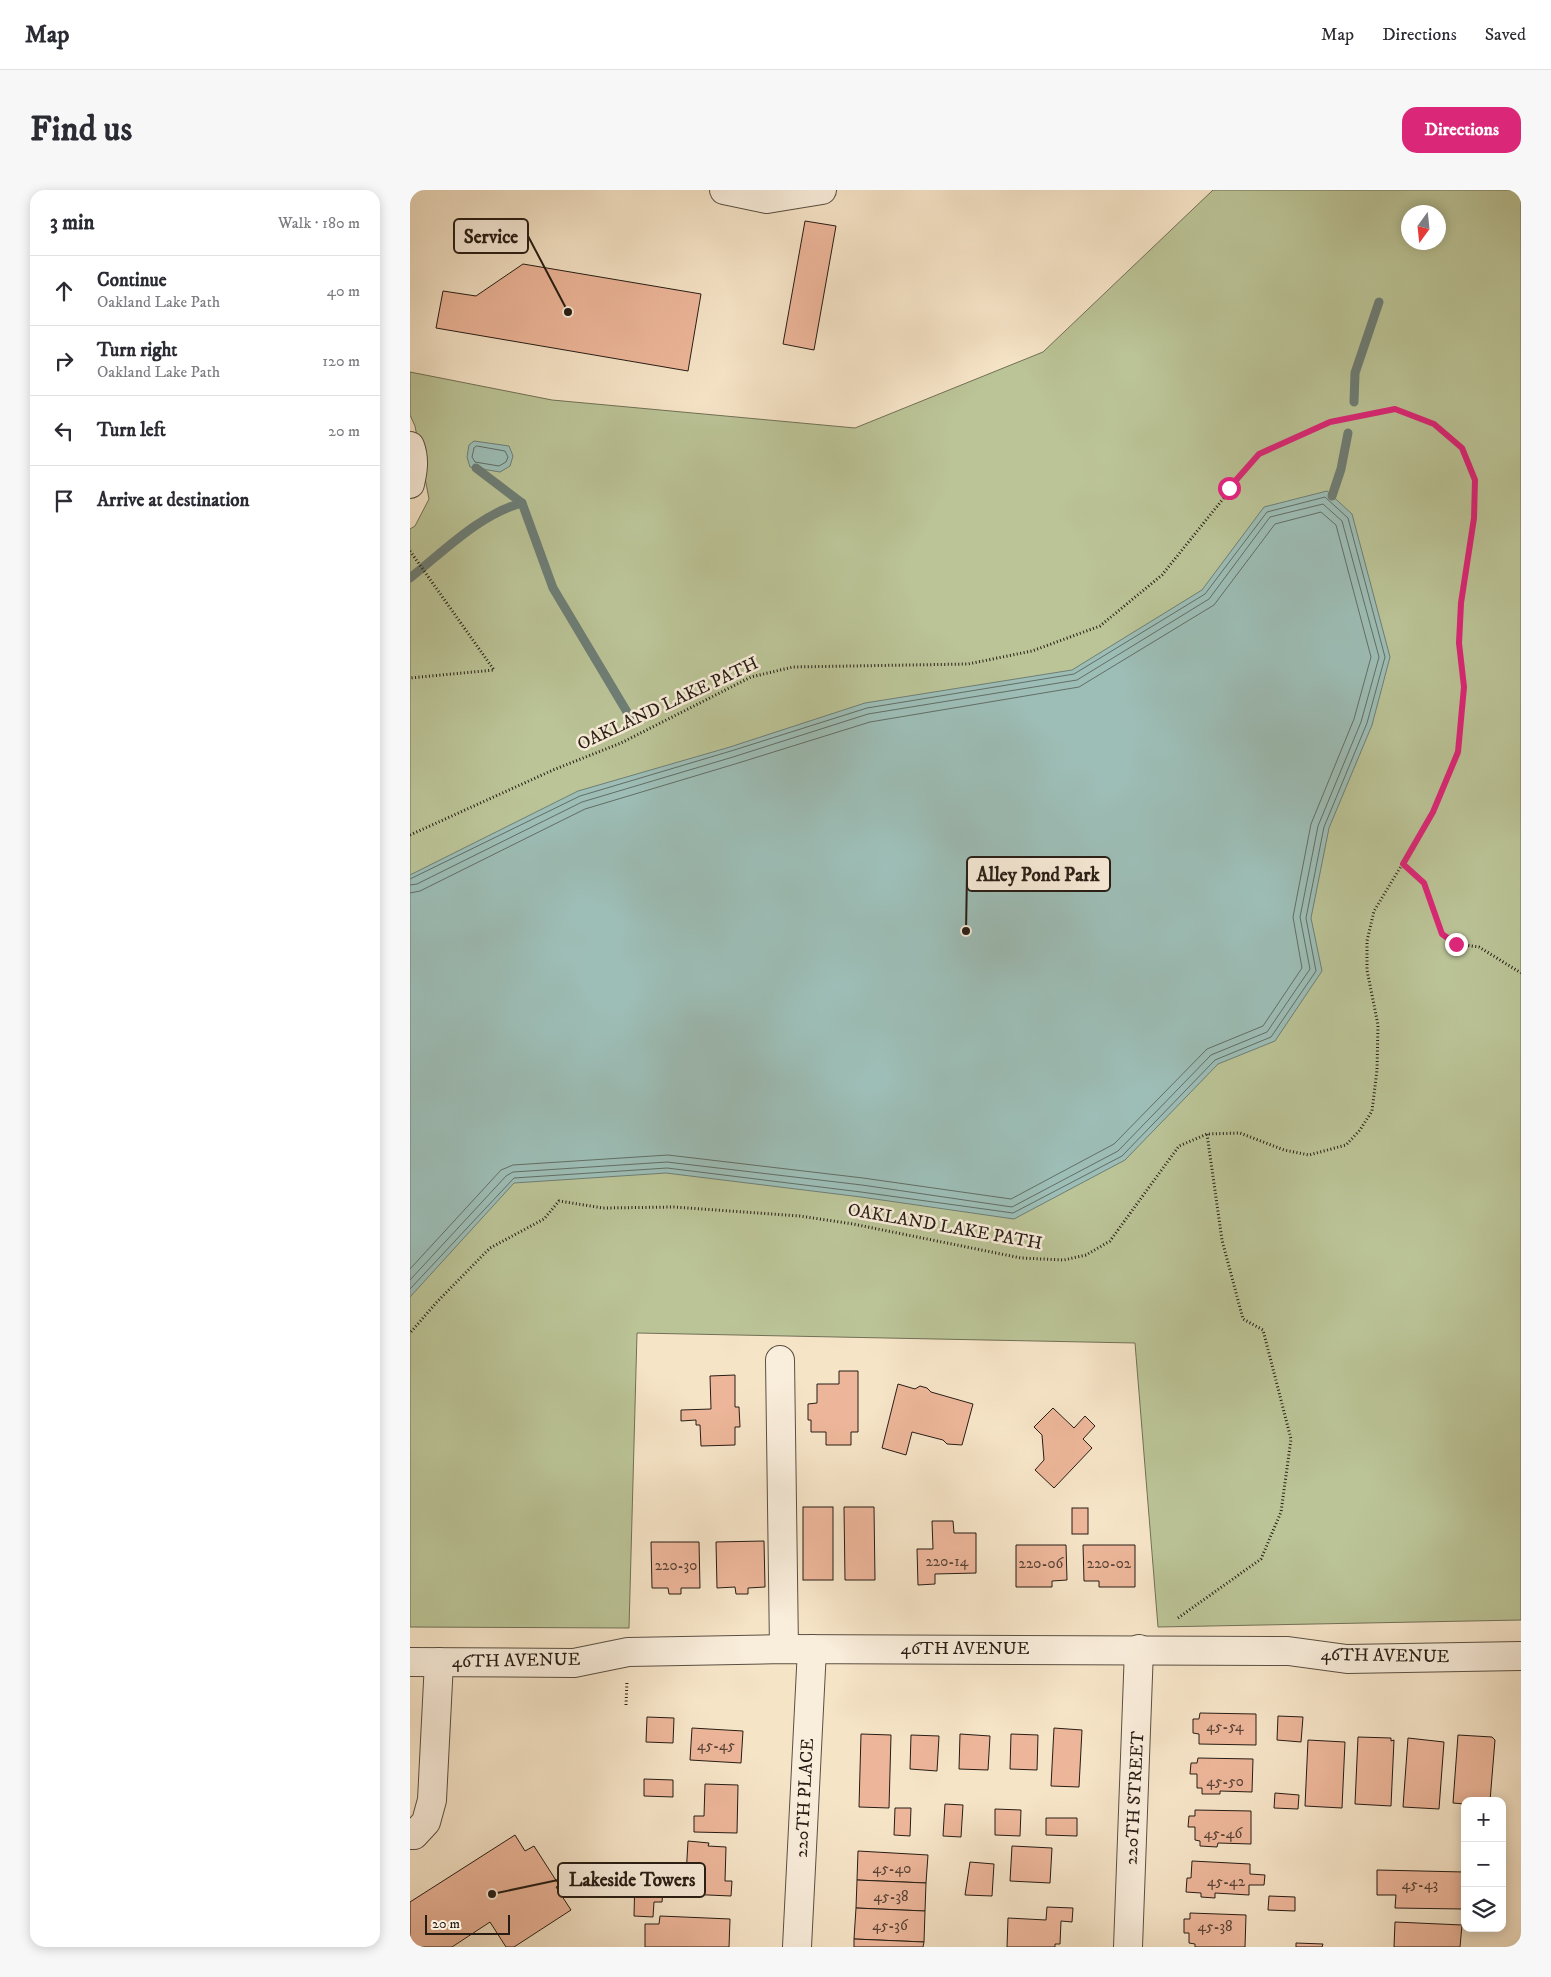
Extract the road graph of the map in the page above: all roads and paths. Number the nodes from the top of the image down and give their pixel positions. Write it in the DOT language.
graph roads {
  1 [pos="724,190"];
  2 [pos="822,190"];
  3 [pos="410,446"];
  4 [pos="410,484"];
  5 [pos="410,551"];
  6 [pos="410,678"];
  7 [pos="410,835"];
  8 [pos="1403,864"];
  9 [pos="1521,972"];
  10 [pos="1206,1134"];
  11 [pos="410,1333"];
  12 [pos="780,1360"];
  13 [pos="1178,1618"];
  14 [pos="784,1649"];
  15 [pos="812,1649"];
  16 [pos="1140,1649"];
  17 [pos="1521,1656"];
  18 [pos="410,1662"];
  19 [pos="439,1662"];
  20 [pos="626,1697"];
  21 [pos="626,1705"];
  22 [pos="410,1835"];
  23 [pos="797,1947"];
  24 [pos="1128,1947"];
  1 -- 2 [label="street"];
  3 -- 4 [label="street"];
  5 -- 6 [label="path"];
  7 -- 8 [label="path, OAKLAND LAKE PATH"];
  8 -- 9 [label="path"];
  8 -- 10 [label="path, OAKLAND LAKE PATH"];
  10 -- 11 [label="path, OAKLAND LAKE PATH"];
  10 -- 13 [label="path"];
  12 -- 14 [label="street"];
  14 -- 15 [label="street, 46TH AVENUE"];
  14 -- 19 [label="street, 46TH AVENUE"];
  15 -- 16 [label="street, 46TH AVENUE"];
  15 -- 23 [label="street, 220TH PLACE"];
  16 -- 17 [label="street, 46TH AVENUE"];
  16 -- 24 [label="street, 220TH STREET"];
  18 -- 19 [label="street, 46TH AVENUE"];
  19 -- 22 [label="street"];
  20 -- 21 [label="path"];
}
